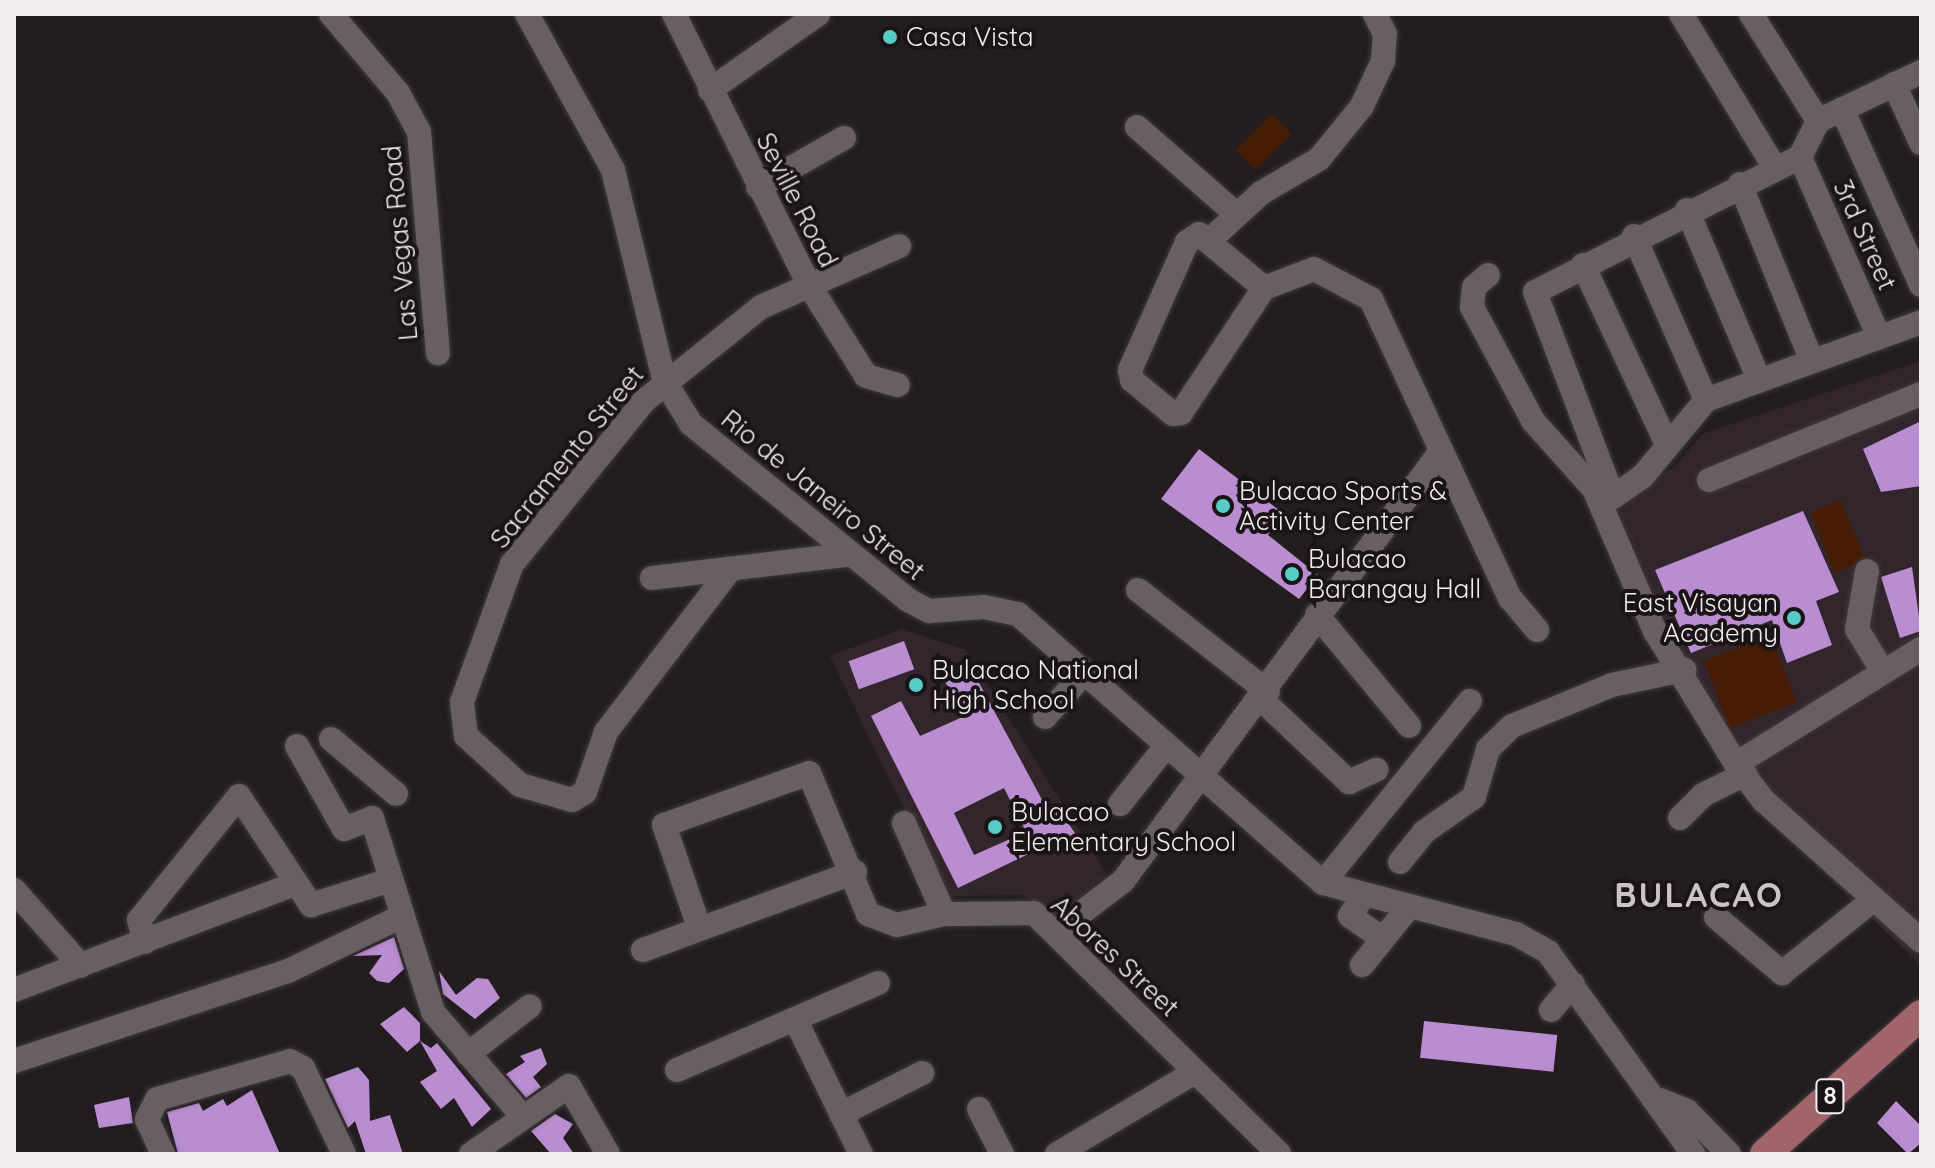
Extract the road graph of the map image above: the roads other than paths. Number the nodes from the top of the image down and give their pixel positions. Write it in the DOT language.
graph roads {
  1 [pos="331,14"];
  2 [pos="527,14"];
  3 [pos="674,14"];
  4 [pos="1375,14"];
  5 [pos="1681,14"];
  6 [pos="1751,14"];
  7 [pos="805,18"];
  8 [pos="1921,72"];
  9 [pos="1894,84"];
  10 [pos="710,90"];
  11 [pos="1842,109"];
  12 [pos="1818,121"];
  13 [pos="1137,127"];
  14 [pos="844,138"];
  15 [pos="1921,143"];
  16 [pos="1800,157"];
  17 [pos="1775,168"];
  18 [pos="1740,184"];
  19 [pos="758,187"];
  20 [pos="1687,210"];
  21 [pos="1237,215"];
  22 [pos="1634,236"];
  23 [pos="1210,240"];
  24 [pos="899,246"];
  25 [pos="1583,265"];
  26 [pos="1488,275"];
  27 [pos="809,285"];
  28 [pos="1921,285"];
  29 [pos="1264,288"];
  30 [pos="1921,322"];
  31 [pos="1879,337"];
  32 [pos="438,353"];
  33 [pos="1812,361"];
  34 [pos="664,380"];
  35 [pos="1759,380"];
  36 [pos="898,385"];
  37 [pos="1921,394"];
  38 [pos="1706,400"];
  39 [pos="1666,442"];
  40 [pos="1441,451"];
  41 [pos="1709,480"];
  42 [pos="846,555"];
  43 [pos="729,571"];
  44 [pos="1867,571"];
  45 [pos="652,578"];
  46 [pos="1138,590"];
  47 [pos="1317,615"];
  48 [pos="1537,630"];
  49 [pos="1921,649"];
  50 [pos="1881,669"];
  51 [pos="1684,670"];
  52 [pos="1084,673"];
  53 [pos="1265,696"];
  54 [pos="1470,701"];
  55 [pos="1045,717"];
  56 [pos="1409,726"];
  57 [pos="1167,745"];
  58 [pos="297,746"];
  59 [pos="1741,769"];
  60 [pos="1376,770"];
  61 [pos="313,774"];
  62 [pos="1202,776"];
  63 [pos="396,794"];
  64 [pos="1120,804"];
  65 [pos="1680,818"];
  66 [pos="904,823"];
  67 [pos="1400,862"];
  68 [pos="855,872"];
  69 [pos="387,881"];
  70 [pos="1323,883"];
  71 [pos="295,884"];
  72 [pos="14,890"];
  73 [pos="1364,895"];
  74 [pos="1874,899"];
  75 [pos="1409,907"];
  76 [pos="944,914"];
  77 [pos="400,917"];
  78 [pos="1716,917"];
  79 [pos="699,927"];
  80 [pos="1056,932"];
  81 [pos="1383,939"];
  82 [pos="1921,941"];
  83 [pos="145,942"];
  84 [pos="643,950"];
  85 [pos="1362,965"];
  86 [pos="81,966"];
  87 [pos="878,983"];
  88 [pos="1573,984"];
  89 [pos="14,990"];
  90 [pos="530,1006"];
  91 [pos="1551,1010"];
  92 [pos="797,1023"];
  93 [pos="1918,1030"];
  94 [pos="468,1054"];
  95 [pos="14,1061"];
  96 [pos="677,1070"];
  97 [pos="1195,1072"];
  98 [pos="922,1073"];
  99 [pos="1660,1100"];
  100 [pos="979,1109"];
  101 [pos="841,1114"];
  102 [pos="523,1117"];
  103 [pos="854,1151"];
  104 [pos="163,1154"];
  105 [pos="344,1154"];
  106 [pos="471,1154"];
  107 [pos="608,1154"];
  108 [pos="1002,1154"];
  109 [pos="1057,1154"];
  110 [pos="1279,1154"];
  111 [pos="1693,1154"];
  112 [pos="1729,1154"];
  113 [pos="1765,1154"];
  114 [pos="1790,1154"];
  1 -- 32 [label="street, Las Vegas Road"];
  2 -- 34 [label="street, Rio de Janeiro Street"];
  3 -- 10 [label="street, Seville Road"];
  4 -- 21 [label="street"];
  5 -- 17 [label="street"];
  6 -- 12 [label="street"];
  7 -- 10 [label="street"];
  8 -- 9 [label="street"];
  9 -- 11 [label="street"];
  9 -- 15 [label="street"];
  10 -- 19 [label="street, Seville Road"];
  11 -- 12 [label="street"];
  11 -- 28 [label="street"];
  12 -- 16 [label="street"];
  13 -- 21 [label="street"];
  14 -- 19 [label="street"];
  16 -- 17 [label="street"];
  16 -- 31 [label="street, 3rd Street"];
  17 -- 18 [label="street"];
  18 -- 20 [label="street"];
  18 -- 33 [label="street"];
  19 -- 27 [label="street, Seville Road"];
  20 -- 22 [label="street"];
  20 -- 35 [label="street"];
  21 -- 23 [label="street"];
  22 -- 25 [label="street"];
  22 -- 38 [label="street"];
  23 -- 29 [label="street"];
  23 -- 29 [label="street"];
  24 -- 27 [label="street, Sacramento Street"];
  25 -- 39 [label="street"];
  25 -- 39 [label="street"];
  26 -- 51 [label="street"];
  27 -- 34 [label="street, Sacramento Street"];
  27 -- 36 [label="street, Seville Road"];
  29 -- 40 [label="street"];
  30 -- 31 [label="street"];
  31 -- 33 [label="street"];
  33 -- 35 [label="street"];
  34 -- 42 [label="street, Rio de Janeiro Street"];
  34 -- 43 [label="street, Sacramento Street"];
  35 -- 38 [label="street"];
  37 -- 41 [label="street"];
  38 -- 39 [label="street"];
  40 -- 47 [label="street"];
  40 -- 48 [label="street"];
  42 -- 43 [label="street"];
  42 -- 52 [label="street, Rio de Janeiro Street"];
  43 -- 45 [label="street"];
  44 -- 50 [label="street"];
  46 -- 53 [label="street"];
  47 -- 53 [label="street"];
  47 -- 56 [label="street"];
  49 -- 50 [label="street"];
  50 -- 59 [label="street"];
  51 -- 59 [label="street"];
  51 -- 67 [label="street"];
  52 -- 55 [label="street"];
  52 -- 57 [label="street, Rio de Janeiro Street"];
  53 -- 60 [label="street"];
  53 -- 62 [label="street"];
  54 -- 70 [label="street"];
  57 -- 62 [label="street, Rio de Janeiro Street"];
  57 -- 64 [label="street"];
  58 -- 61 [label="street"];
  59 -- 65 [label="street"];
  59 -- 74 [label="street"];
  61 -- 63 [label="street"];
  61 -- 69 [label="street"];
  62 -- 70 [label="street, Rio de Janeiro Street"];
  62 -- 80 [label="street"];
  66 -- 76 [label="street"];
  68 -- 76 [label="street, Abores Street"];
  68 -- 79 [label="street"];
  68 -- 79 [label="street, Abores Street"];
  69 -- 71 [label="street"];
  69 -- 77 [label="street"];
  70 -- 73 [label="street, Rio de Janeiro Street"];
  71 -- 83 [label="street"];
  71 -- 83 [label="street"];
  72 -- 86 [label="street"];
  73 -- 75 [label="street, Rio de Janeiro Street"];
  73 -- 81 [label="street"];
  74 -- 78 [label="street"];
  74 -- 82 [label="street"];
  75 -- 81 [label="street"];
  75 -- 88 [label="street, Rio de Janeiro Street"];
  76 -- 80 [label="street, Abores Street"];
  77 -- 94 [label="street"];
  77 -- 95 [label="street"];
  79 -- 84 [label="street"];
  80 -- 97 [label="street, Abores Street"];
  81 -- 85 [label="street"];
  83 -- 86 [label="street"];
  86 -- 89 [label="street"];
  87 -- 92 [label="street"];
  88 -- 91 [label="street"];
  88 -- 99 [label="street, Rio de Janeiro Street"];
  90 -- 94 [label="street"];
  92 -- 96 [label="street"];
  92 -- 101 [label="street"];
  93 -- 113 [label="main road, 8"];
  93 -- 114 [label="main road, 8"];
  94 -- 102 [label="street"];
  97 -- 109 [label="street"];
  97 -- 110 [label="street, Abores Street"];
  98 -- 101 [label="street"];
  99 -- 111 [label="street, Rio de Janeiro Street"];
  99 -- 112 [label="street, Rio de Janeiro Street"];
  100 -- 108 [label="street"];
  101 -- 103 [label="street"];
  102 -- 106 [label="street"];
  102 -- 107 [label="street"];
  104 -- 105 [label="street"];
}
